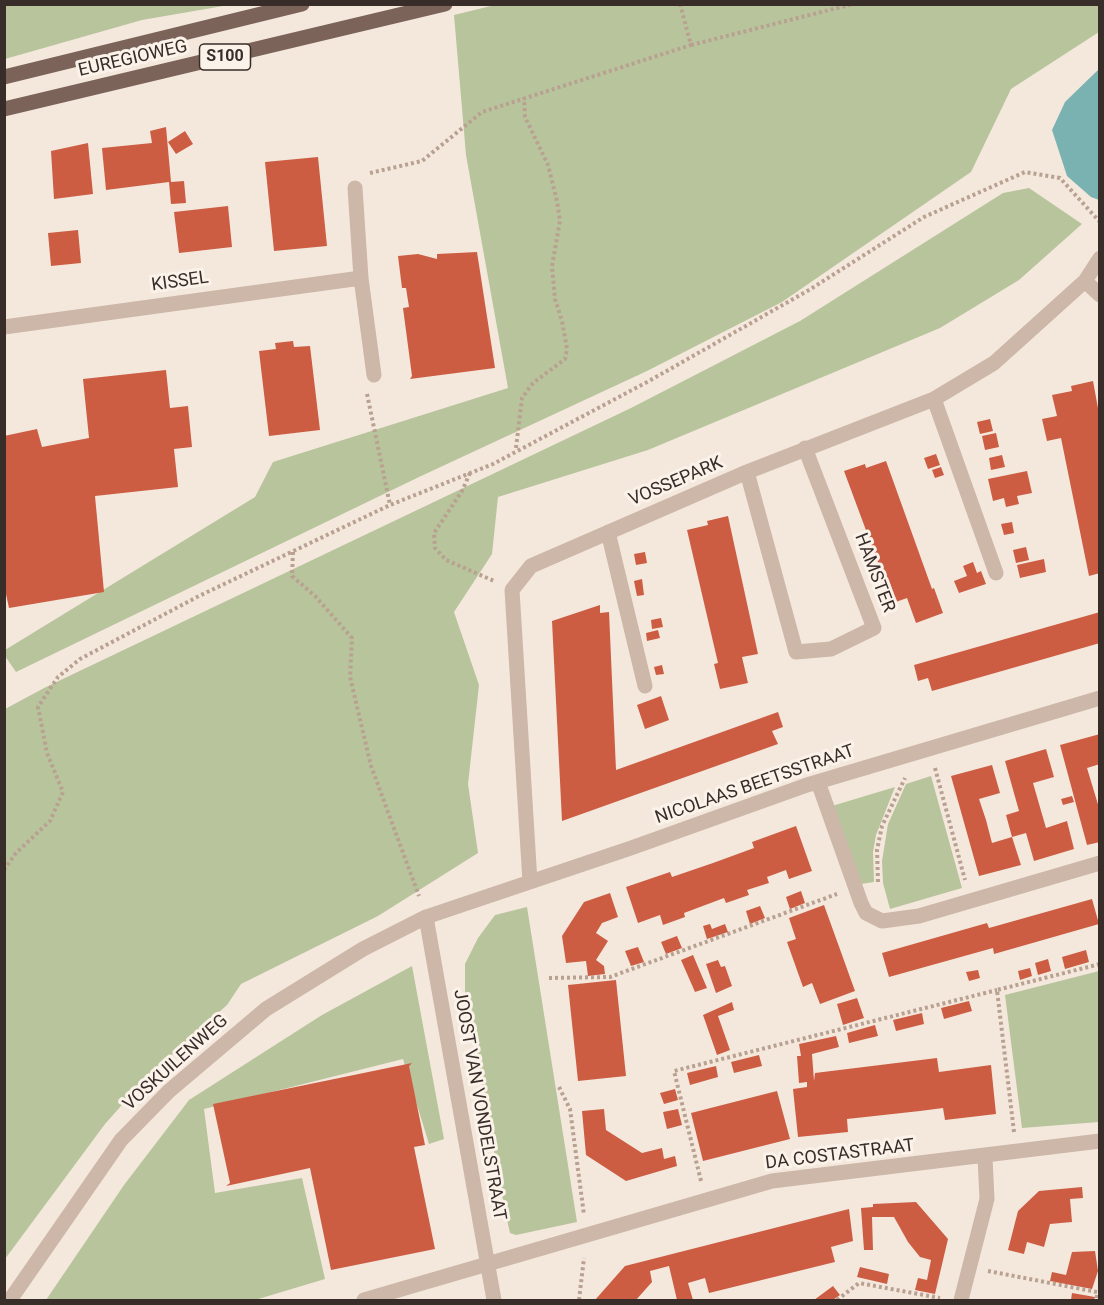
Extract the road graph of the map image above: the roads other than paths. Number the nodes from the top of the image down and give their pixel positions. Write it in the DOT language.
graph roads {
  1 [pos="303,4"];
  2 [pos="445,4"];
  3 [pos="4,77"];
  4 [pos="4,110"];
  5 [pos="355,188"];
  6 [pos="1100,258"];
  7 [pos="361,278"];
  8 [pos="1085,281"];
  9 [pos="1100,295"];
  10 [pos="4,327"];
  11 [pos="374,375"];
  12 [pos="934,399"];
  13 [pos="806,448"];
  14 [pos="747,472"];
  15 [pos="608,532"];
  16 [pos="996,573"];
  17 [pos="645,686"];
  18 [pos="1100,698"];
  19 [pos="818,782"];
  20 [pos="1100,863"];
  21 [pos="530,882"];
  22 [pos="426,917"];
  23 [pos="1100,1141"];
  24 [pos="985,1156"];
  25 [pos="488,1266"];
  26 [pos="10,1300"];
  27 [pos="364,1300"];
  28 [pos="494,1300"];
  29 [pos="961,1300"];
  1 -- 3 [label="main road, EUREGIOWEG / S100"];
  2 -- 4 [label="main road, EUREGIOWEG / S100"];
  5 -- 7 [label="street"];
  6 -- 8 [label="street, VOSSEPARK"];
  7 -- 10 [label="street, KISSEL"];
  7 -- 11 [label="street"];
  8 -- 9 [label="street"];
  8 -- 12 [label="street, VOSSEPARK"];
  12 -- 13 [label="street, VOSSEPARK"];
  12 -- 16 [label="street"];
  13 -- 14 [label="street, VOSSEPARK"];
  13 -- 14 [label="street, HAMSTER"];
  14 -- 15 [label="street, VOSSEPARK"];
  15 -- 17 [label="street"];
  15 -- 21 [label="street, VOSSEPARK"];
  18 -- 19 [label="street, NICOLAAS BEETSSTRAAT"];
  19 -- 20 [label="street"];
  19 -- 21 [label="street, NICOLAAS BEETSSTRAAT"];
  21 -- 22 [label="street, NICOLAAS BEETSSTRAAT"];
  22 -- 25 [label="street, JOOST VAN VONDELSTRAAT"];
  22 -- 26 [label="street, VOSKUILENWEG"];
  23 -- 24 [label="street, DA COSTASTRAAT"];
  24 -- 25 [label="street, DA COSTASTRAAT"];
  24 -- 29 [label="street"];
  25 -- 27 [label="street, DA COSTASTRAAT"];
  25 -- 28 [label="street, JOOST VAN VONDELSTRAAT"];
}
